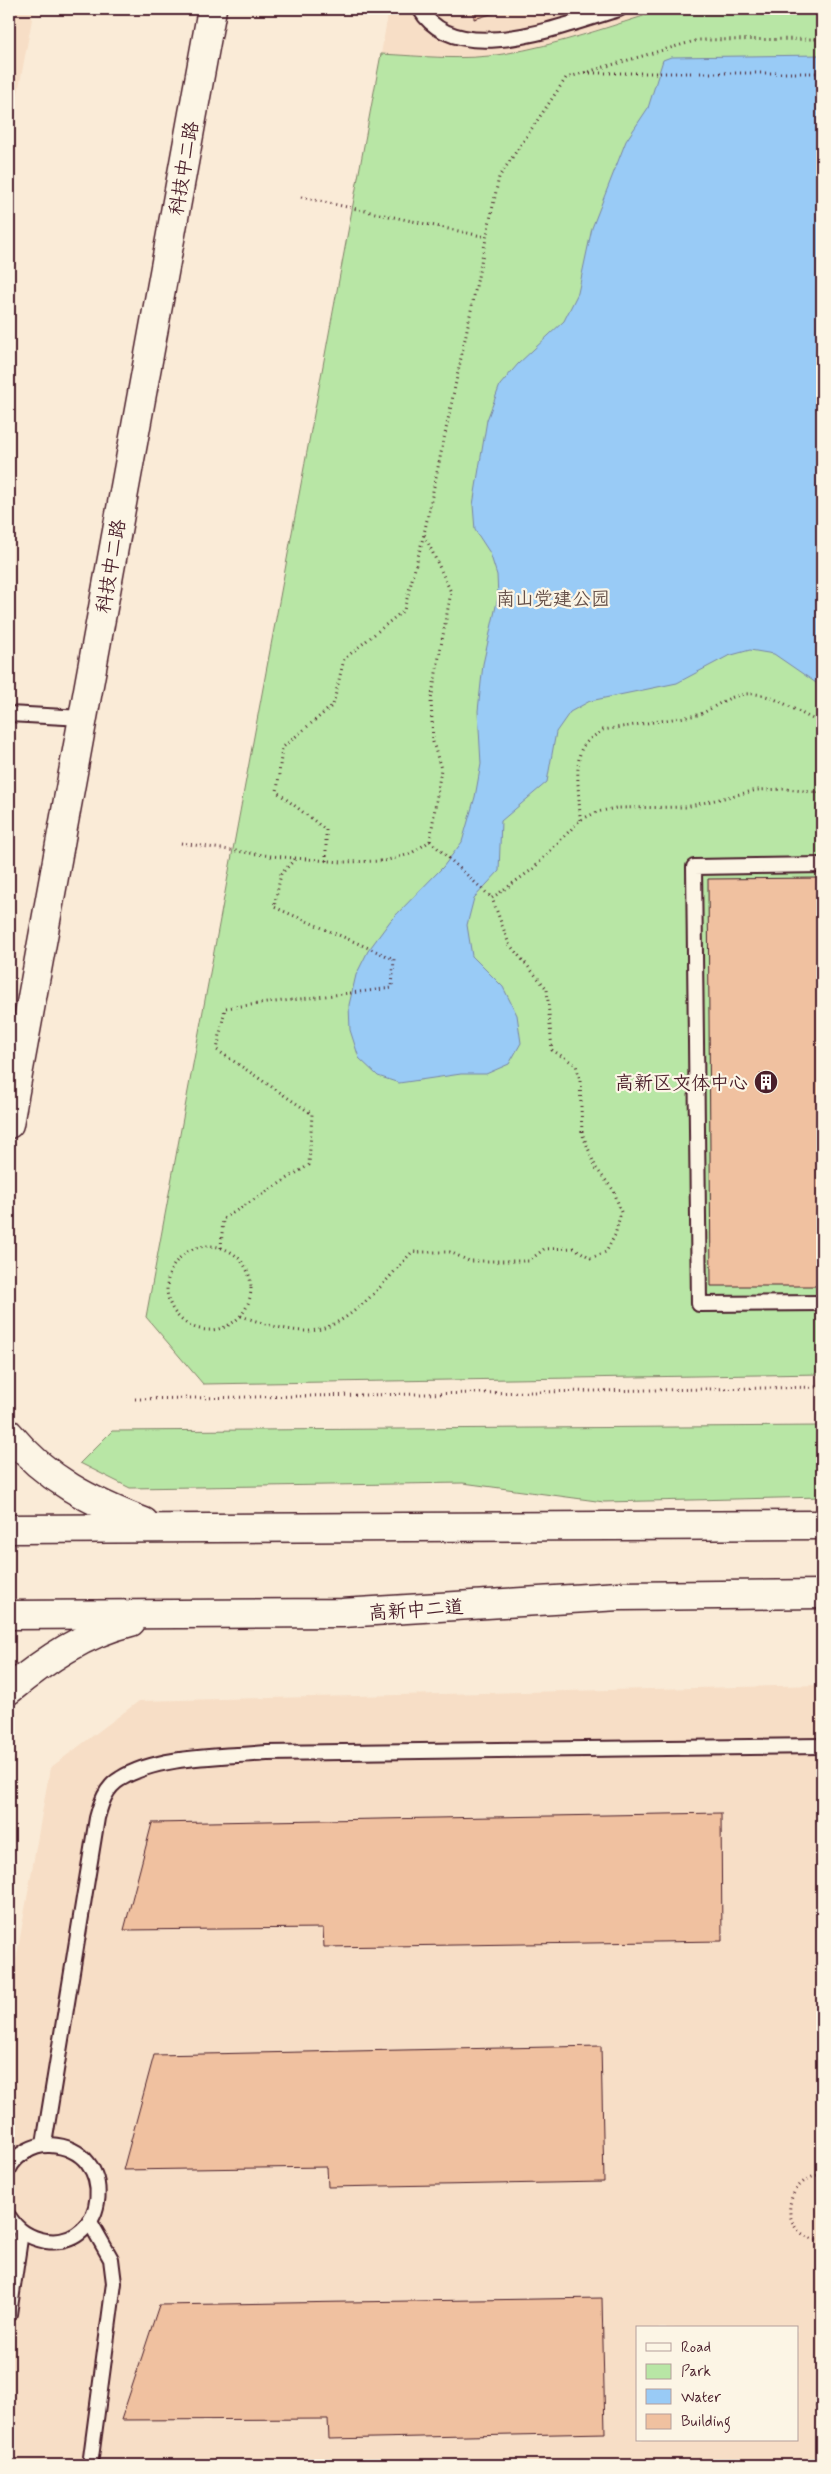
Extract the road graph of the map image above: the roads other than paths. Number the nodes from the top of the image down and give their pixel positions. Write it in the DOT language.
graph roads {
  1 [pos="212,9"];
  2 [pos="420,9"];
  3 [pos="619,9"];
  4 [pos="9,714"];
  5 [pos="83,718"];
  6 [pos="822,865"];
  7 [pos="9,1124"];
  8 [pos="822,1303"];
  9 [pos="9,1434"];
  10 [pos="822,1525"];
  11 [pos="157,1527"];
  12 [pos="9,1529"];
  13 [pos="822,1594"];
  14 [pos="9,1615"];
  15 [pos="160,1615"];
  16 [pos="9,1690"];
  17 [pos="822,1746"];
  18 [pos="44,2144"];
  19 [pos="9,2168"];
  20 [pos="9,2217"];
  21 [pos="90,2222"];
  22 [pos="21,2232"];
  23 [pos="9,2314"];
  24 [pos="90,2465"];
  1 -- 5 [label="main road, 科技中二路"];
  2 -- 3 [label="lane"];
  4 -- 5 [label="lane"];
  5 -- 7 [label="main road, 科技中二路"];
  6 -- 8 [label="lane"];
  9 -- 11 [label="main road"];
  10 -- 11 [label="main road"];
  11 -- 12 [label="main road"];
  13 -- 15 [label="main road, 高新中二道"];
  14 -- 15 [label="main road, 高新中二道"];
  15 -- 16 [label="main road"];
  17 -- 18 [label="lane"];
  18 -- 19 [label="lane"];
  18 -- 21 [label="lane"];
  20 -- 22 [label="lane"];
  21 -- 22 [label="lane"];
  21 -- 24 [label="lane"];
  22 -- 23 [label="lane"];
}
